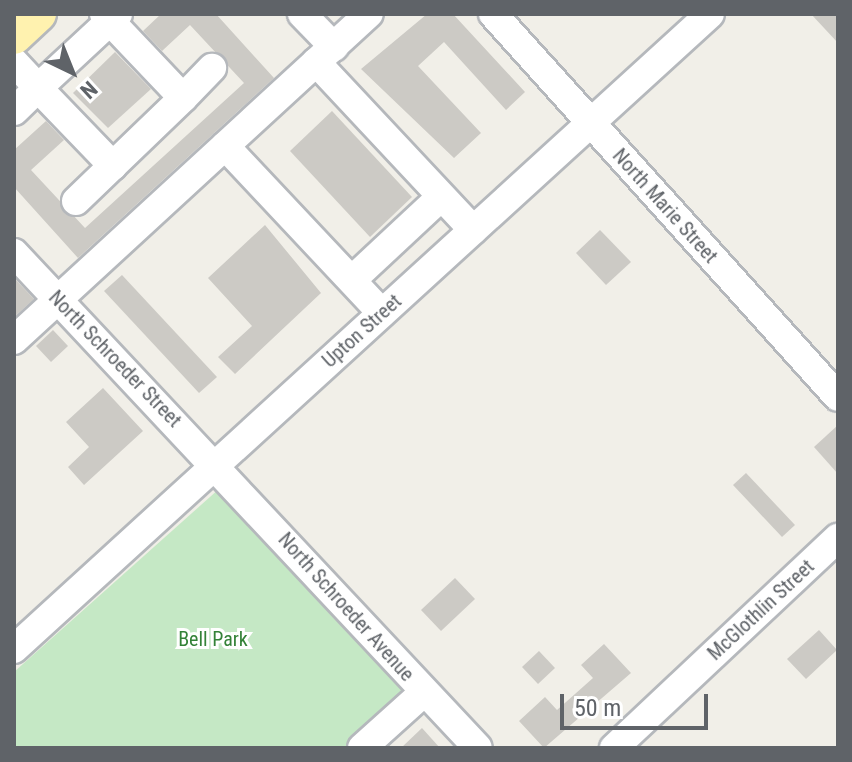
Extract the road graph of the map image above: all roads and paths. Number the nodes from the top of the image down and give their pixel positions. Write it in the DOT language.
graph roads {
  1 [pos="38,14"];
  2 [pos="302,14"];
  3 [pos="369,14"];
  4 [pos="493,14"];
  5 [pos="710,14"];
  6 [pos="111,16"];
  7 [pos="14,36"];
  8 [pos="325,55"];
  9 [pos="14,62"];
  10 [pos="212,68"];
  11 [pos="38,88"];
  12 [pos="183,98"];
  13 [pos="14,111"];
  14 [pos="591,123"];
  15 [pos="225,146"];
  16 [pos="113,166"];
  17 [pos="440,198"];
  18 [pos="76,201"];
  19 [pos="473,230"];
  20 [pos="14,253"];
  21 [pos="352,280"];
  22 [pos="58,299"];
  23 [pos="382,313"];
  24 [pos="14,340"];
  25 [pos="838,397"];
  26 [pos="216,464"];
  27 [pos="838,538"];
  28 [pos="14,649"];
  29 [pos="423,693"];
  30 [pos="362,748"];
  31 [pos="478,748"];
  32 [pos="614,748"];
  1 -- 7 [label="main road"];
  2 -- 8 [label="street"];
  3 -- 8 [label="street"];
  4 -- 14 [label="street, North Marie Street"];
  5 -- 14 [label="street, Upton Street"];
  6 -- 11 [label="street"];
  6 -- 12 [label="street"];
  8 -- 15 [label="street"];
  8 -- 17 [label="street"];
  9 -- 11 [label="street"];
  10 -- 12 [label="street"];
  11 -- 13 [label="street"];
  11 -- 16 [label="street"];
  12 -- 16 [label="street"];
  14 -- 19 [label="street, Upton Street"];
  14 -- 25 [label="street, North Marie Street"];
  15 -- 21 [label="street"];
  15 -- 22 [label="street"];
  16 -- 18 [label="street"];
  17 -- 19 [label="street"];
  17 -- 21 [label="street"];
  19 -- 23 [label="street, Upton Street"];
  20 -- 22 [label="street, North Schroeder Street"];
  21 -- 23 [label="street"];
  22 -- 24 [label="street"];
  22 -- 26 [label="street, North Schroeder Street"];
  23 -- 26 [label="street, Upton Street"];
  26 -- 28 [label="street, Upton Street"];
  26 -- 29 [label="street, North Schroeder Avenue"];
  27 -- 32 [label="street, McGlothlin Street"];
  29 -- 30 [label="street"];
  29 -- 31 [label="street, North Schroeder Avenue"];
}
